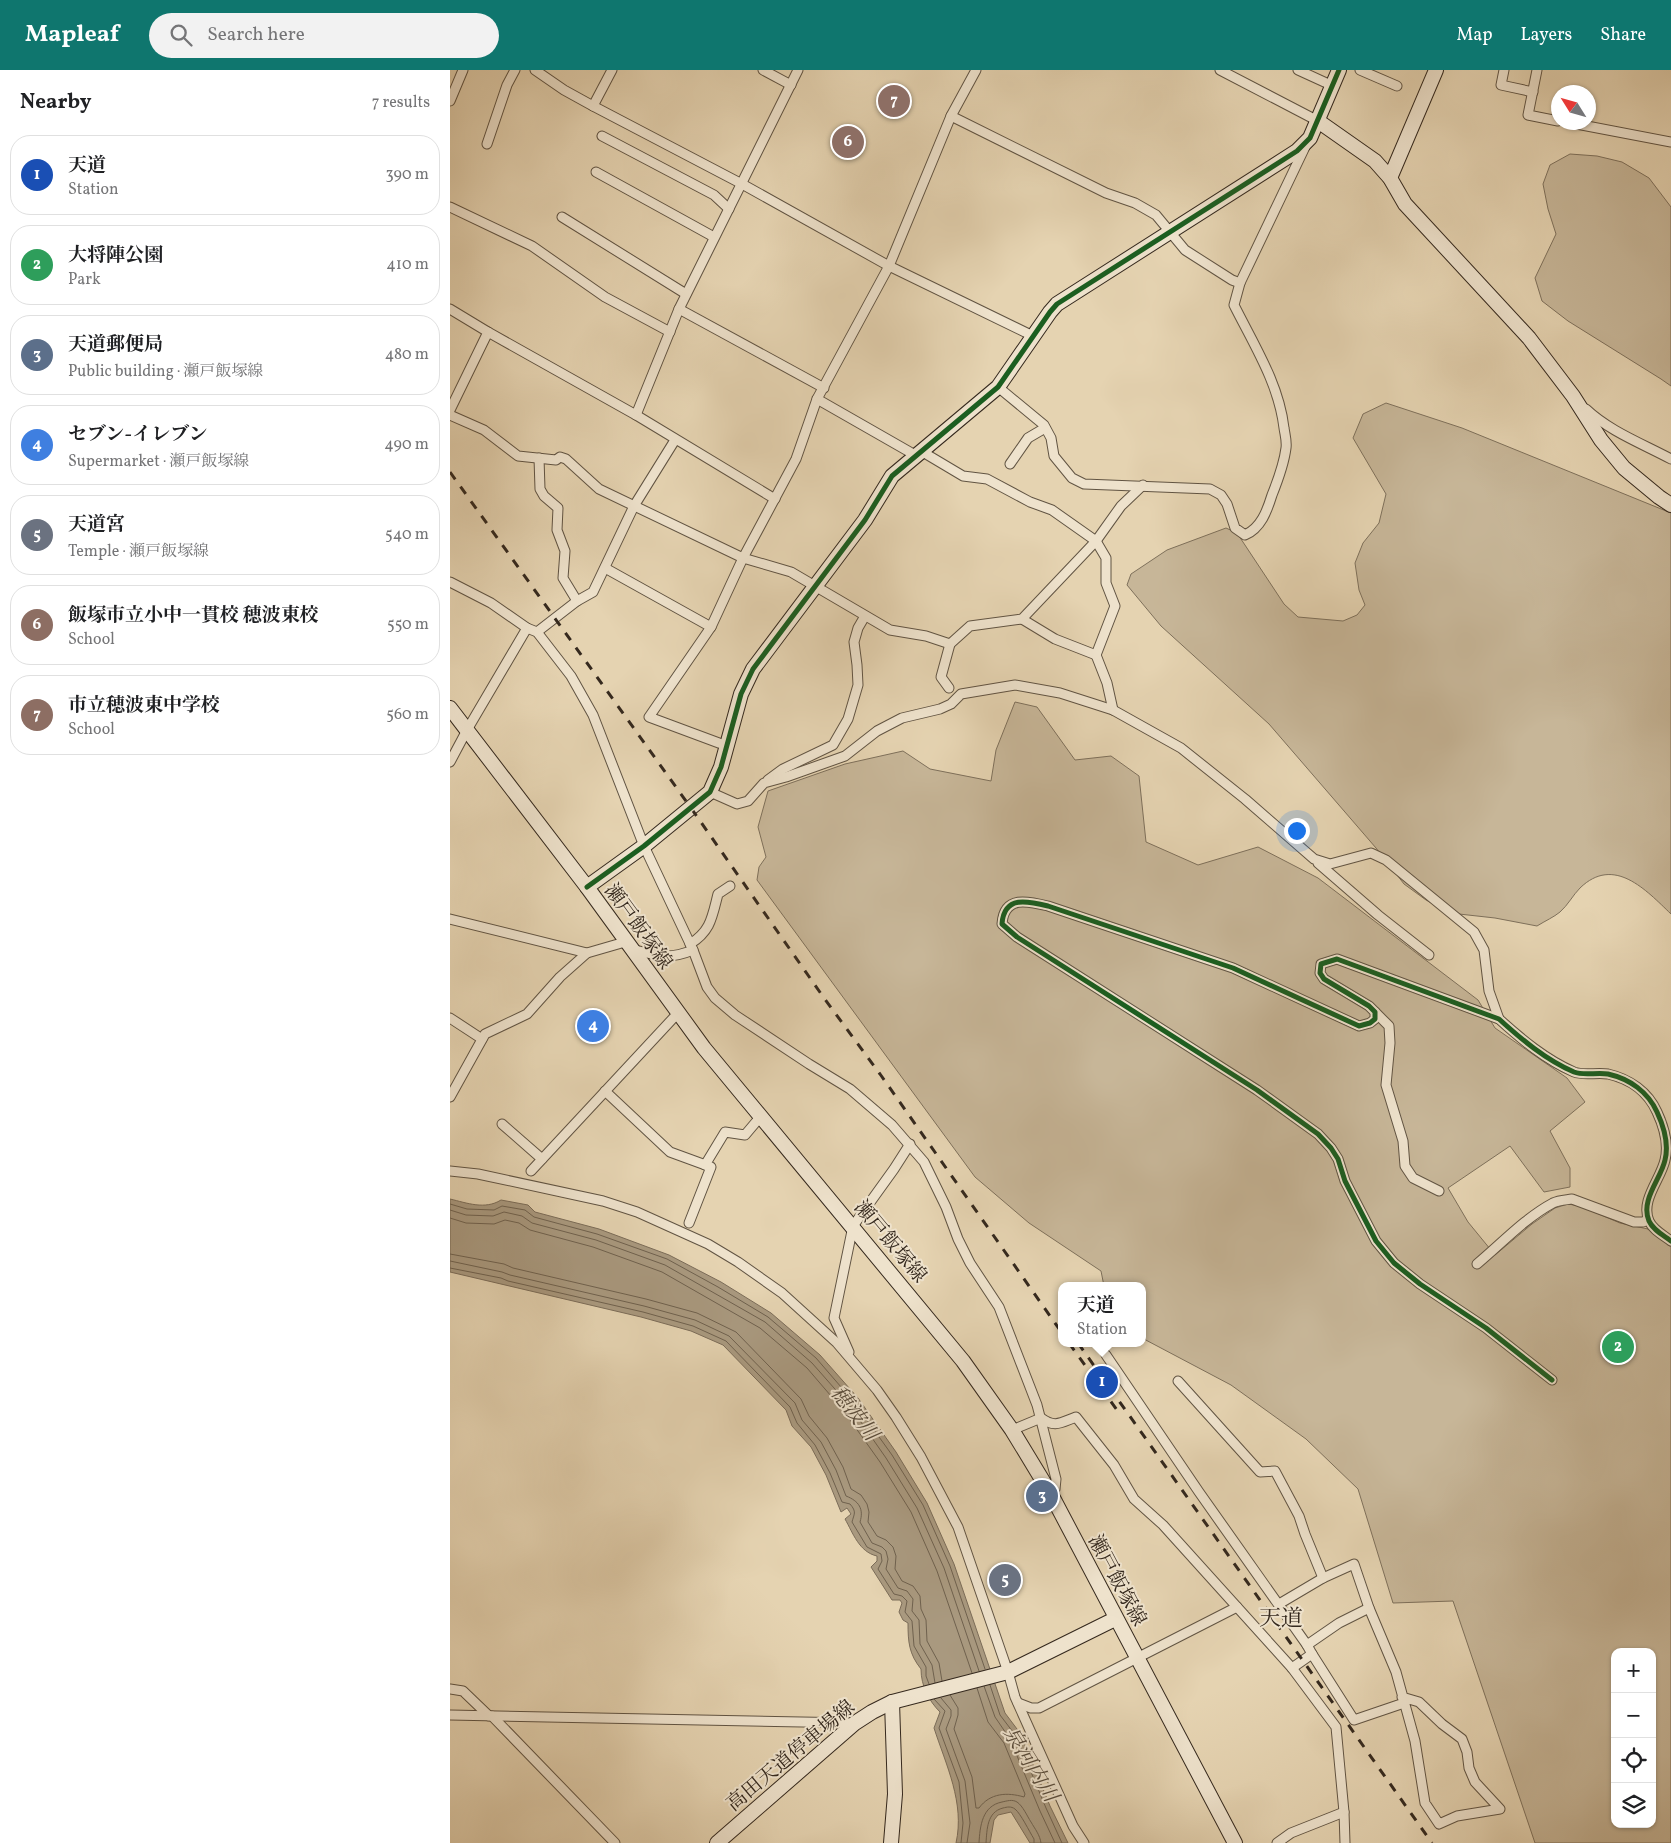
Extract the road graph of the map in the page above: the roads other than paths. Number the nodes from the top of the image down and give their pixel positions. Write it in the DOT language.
graph roads {
  1 [pos="463,70"];
  2 [pos="515,70"];
  3 [pos="535,70"];
  4 [pos="612,70"];
  5 [pos="763,70"];
  6 [pos="798,70"];
  7 [pos="976,70"];
  8 [pos="1220,70"];
  9 [pos="1298,70"];
  10 [pos="1339,70"];
  11 [pos="1360,70"];
  12 [pos="1436,70"];
  13 [pos="1504,70"];
  14 [pos="1537,70"];
  15 [pos="790,85"];
  16 [pos="1333,86"];
  17 [pos="1396,86"];
  18 [pos="1532,92"];
  19 [pos="450,102"];
  20 [pos="594,106"];
  21 [pos="951,116"];
  22 [pos="1551,120"];
  23 [pos="1318,121"];
  24 [pos="1596,127"];
  25 [pos="602,136"];
  26 [pos="1310,138"];
  27 [pos="1670,139"];
  28 [pos="487,144"];
  29 [pos="596,172"];
  30 [pos="1390,178"];
  31 [pos="742,184"];
  32 [pos="450,206"];
  33 [pos="729,209"];
  34 [pos="562,217"];
  35 [pos="1170,233"];
  36 [pos="714,237"];
  37 [pos="889,266"];
  38 [pos="1240,282"];
  39 [pos="686,294"];
  40 [pos="450,309"];
  41 [pos="679,309"];
  42 [pos="488,332"];
  43 [pos="670,332"];
  44 [pos="1034,336"];
  45 [pos="998,387"];
  46 [pos="824,388"];
  47 [pos="1573,396"];
  48 [pos="818,399"];
  49 [pos="450,410"];
  50 [pos="450,415"];
  51 [pos="636,415"];
  52 [pos="1045,428"];
  53 [pos="675,440"];
  54 [pos="918,453"];
  55 [pos="539,458"];
  56 [pos="1671,459"];
  57 [pos="1010,464"];
  58 [pos="1143,485"];
  59 [pos="775,499"];
  60 [pos="1671,504"];
  61 [pos="634,506"];
  62 [pos="1096,541"];
  63 [pos="743,558"];
  64 [pos="605,568"];
  65 [pos="450,582"];
  66 [pos="816,587"];
  67 [pos="577,601"];
  68 [pos="865,616"];
  69 [pos="1022,619"];
  70 [pos="711,627"];
  71 [pos="527,628"];
  72 [pos="537,632"];
  73 [pos="950,644"];
  74 [pos="1096,656"];
  75 [pos="948,688"];
  76 [pos="450,708"];
  77 [pos="1113,710"];
  78 [pos="467,730"];
  79 [pos="727,746"];
  80 [pos="450,762"];
  81 [pos="764,783"];
  82 [pos="710,792"];
  83 [pos="644,846"];
  84 [pos="1314,860"];
  85 [pos="730,886"];
  86 [pos="587,887"];
  87 [pos="450,919"];
  88 [pos="628,945"];
  89 [pos="692,947"];
  90 [pos="587,954"];
  91 [pos="1429,954"];
  92 [pos="1375,1012"];
  93 [pos="678,1013"];
  94 [pos="450,1018"];
  95 [pos="1500,1019"];
  96 [pos="482,1039"];
  97 [pos="605,1091"];
  98 [pos="450,1097"];
  99 [pos="761,1116"];
  100 [pos="502,1124"];
  101 [pos="910,1144"];
  102 [pos="542,1159"];
  103 [pos="705,1165"];
  104 [pos="450,1171"];
  105 [pos="531,1171"];
  106 [pos="1439,1191"];
  107 [pos="1648,1220"];
  108 [pos="689,1222"];
  109 [pos="853,1226"];
  110 [pos="1671,1241"];
  111 [pos="1477,1264"];
  112 [pos="1106,1355"];
  113 [pos="853,1362"];
  114 [pos="1552,1380"];
  115 [pos="1178,1381"];
  116 [pos="1041,1418"];
  117 [pos="1012,1430"];
  118 [pos="1052,1496"];
  119 [pos="1323,1578"];
  120 [pos="1279,1604"];
  121 [pos="1237,1607"];
  122 [pos="1369,1608"];
  123 [pos="1116,1618"];
  124 [pos="1309,1649"];
  125 [pos="1136,1658"];
  126 [pos="1292,1668"];
  127 [pos="1005,1673"];
  128 [pos="450,1689"];
  129 [pos="1403,1700"];
  130 [pos="895,1702"];
  131 [pos="1018,1703"];
  132 [pos="450,1715"];
  133 [pos="491,1716"];
  134 [pos="855,1722"];
  135 [pos="1344,1812"];
  136 [pos="615,1843"];
  137 [pos="717,1843"];
  138 [pos="890,1843"];
  139 [pos="1084,1843"];
  140 [pos="1235,1843"];
  141 [pos="1277,1843"];
  142 [pos="1345,1843"];
  1 -- 19 [label="street"];
  2 -- 28 [label="street"];
  3 -- 20 [label="street"];
  4 -- 20 [label="street"];
  5 -- 15 [label="street"];
  6 -- 15 [label="street"];
  7 -- 21 [label="street"];
  8 -- 23 [label="street"];
  9 -- 16 [label="street"];
  10 -- 16 [label="main road"];
  11 -- 17 [label="street"];
  12 -- 30 [label="main road"];
  13 -- 18 [label="street"];
  14 -- 18 [label="street"];
  15 -- 31 [label="street"];
  16 -- 23 [label="main road"];
  18 -- 22 [label="street"];
  20 -- 31 [label="street"];
  21 -- 35 [label="street"];
  21 -- 37 [label="street"];
  23 -- 26 [label="main road"];
  23 -- 30 [label="main road"];
  24 -- 27 [label="street"];
  25 -- 33 [label="street"];
  26 -- 35 [label="main road"];
  26 -- 38 [label="street"];
  29 -- 36 [label="street"];
  30 -- 47 [label="main road"];
  31 -- 33 [label="street"];
  31 -- 37 [label="street"];
  32 -- 43 [label="street"];
  33 -- 36 [label="street"];
  34 -- 39 [label="street"];
  35 -- 38 [label="street"];
  35 -- 44 [label="main road"];
  36 -- 39 [label="street"];
  37 -- 44 [label="street"];
  37 -- 46 [label="street"];
  38 -- 58 [label="street"];
  39 -- 41 [label="street"];
  40 -- 42 [label="street"];
  41 -- 43 [label="street"];
  41 -- 46 [label="street"];
  42 -- 49 [label="street"];
  42 -- 51 [label="street"];
  43 -- 51 [label="street"];
  44 -- 45 [label="main road"];
  45 -- 52 [label="street"];
  45 -- 54 [label="main road"];
  46 -- 48 [label="street"];
  47 -- 56 [label="street"];
  47 -- 60 [label="main road"];
  48 -- 54 [label="street"];
  48 -- 59 [label="street"];
  50 -- 55 [label="street"];
  51 -- 53 [label="street"];
  52 -- 57 [label="street"];
  52 -- 58 [label="street"];
  53 -- 59 [label="street"];
  53 -- 61 [label="street"];
  54 -- 62 [label="street"];
  54 -- 66 [label="main road"];
  55 -- 61 [label="street"];
  55 -- 67 [label="street"];
  58 -- 62 [label="street"];
  59 -- 63 [label="street"];
  61 -- 63 [label="street"];
  61 -- 64 [label="street"];
  62 -- 69 [label="street"];
  62 -- 74 [label="street"];
  63 -- 66 [label="street"];
  63 -- 70 [label="street"];
  64 -- 67 [label="street"];
  64 -- 70 [label="street"];
  65 -- 71 [label="street"];
  66 -- 68 [label="street"];
  66 -- 79 [label="main road"];
  67 -- 72 [label="street"];
  68 -- 73 [label="street"];
  68 -- 81 [label="street"];
  69 -- 73 [label="street"];
  69 -- 74 [label="street"];
  70 -- 79 [label="street"];
  71 -- 72 [label="street"];
  71 -- 78 [label="street"];
  72 -- 83 [label="street"];
  73 -- 75 [label="street"];
  74 -- 77 [label="street"];
  76 -- 78 [label="main road, 瀬戸飯塚線"];
  77 -- 81 [label="street"];
  77 -- 84 [label="street"];
  78 -- 80 [label="street"];
  78 -- 86 [label="main road, 瀬戸飯塚線"];
  79 -- 82 [label="main road"];
  81 -- 82 [label="street"];
  82 -- 83 [label="main road"];
  83 -- 86 [label="main road"];
  83 -- 89 [label="street"];
  84 -- 91 [label="street"];
  84 -- 95 [label="street"];
  85 -- 89 [label="street"];
  86 -- 88 [label="main road, 瀬戸飯塚線"];
  87 -- 90 [label="street"];
  88 -- 89 [label="street"];
  88 -- 90 [label="street"];
  88 -- 93 [label="main road, 瀬戸飯塚線"];
  89 -- 101 [label="street"];
  90 -- 96 [label="street"];
  92 -- 95 [label="street"];
  92 -- 106 [label="street"];
  92 -- 114 [label="street"];
  93 -- 97 [label="street"];
  93 -- 99 [label="main road, 瀬戸飯塚線"];
  94 -- 96 [label="street"];
  95 -- 107 [label="street"];
  96 -- 98 [label="street"];
  97 -- 102 [label="street"];
  97 -- 103 [label="street"];
  99 -- 103 [label="street"];
  99 -- 109 [label="main road, 瀬戸飯塚線"];
  100 -- 102 [label="street"];
  101 -- 109 [label="street"];
  101 -- 116 [label="street"];
  102 -- 105 [label="street"];
  103 -- 108 [label="street"];
  104 -- 113 [label="street"];
  107 -- 110 [label="street"];
  107 -- 111 [label="street"];
  109 -- 113 [label="street"];
  109 -- 117 [label="main road, 瀬戸飯塚線"];
  112 -- 120 [label="street"];
  113 -- 127 [label="street"];
  115 -- 119 [label="street"];
  116 -- 117 [label="street"];
  116 -- 118 [label="street"];
  116 -- 121 [label="street"];
  117 -- 118 [label="main road, 瀬戸飯塚線"];
  118 -- 123 [label="main road, 瀬戸飯塚線"];
  119 -- 120 [label="street"];
  119 -- 122 [label="street"];
  120 -- 124 [label="street"];
  121 -- 125 [label="street"];
  121 -- 126 [label="street"];
  122 -- 124 [label="street"];
  122 -- 129 [label="street"];
  123 -- 125 [label="main road, 瀬戸飯塚線"];
  123 -- 127 [label="main road, 高田天道停車場線"];
  124 -- 126 [label="street"];
  124 -- 129 [label="street"];
  125 -- 131 [label="street"];
  125 -- 140 [label="main road, 瀬戸飯塚線"];
  126 -- 135 [label="street"];
  127 -- 130 [label="main road, 高田天道停車場線"];
  127 -- 131 [label="street"];
  128 -- 133 [label="street"];
  129 -- 129 [label="street"];
  130 -- 134 [label="main road, 高田天道停車場線"];
  130 -- 138 [label="main road"];
  131 -- 139 [label="street"];
  132 -- 133 [label="street"];
  133 -- 134 [label="street"];
  133 -- 136 [label="street"];
  134 -- 137 [label="main road, 高田天道停車場線"];
  135 -- 141 [label="street"];
  135 -- 142 [label="street"];
}
